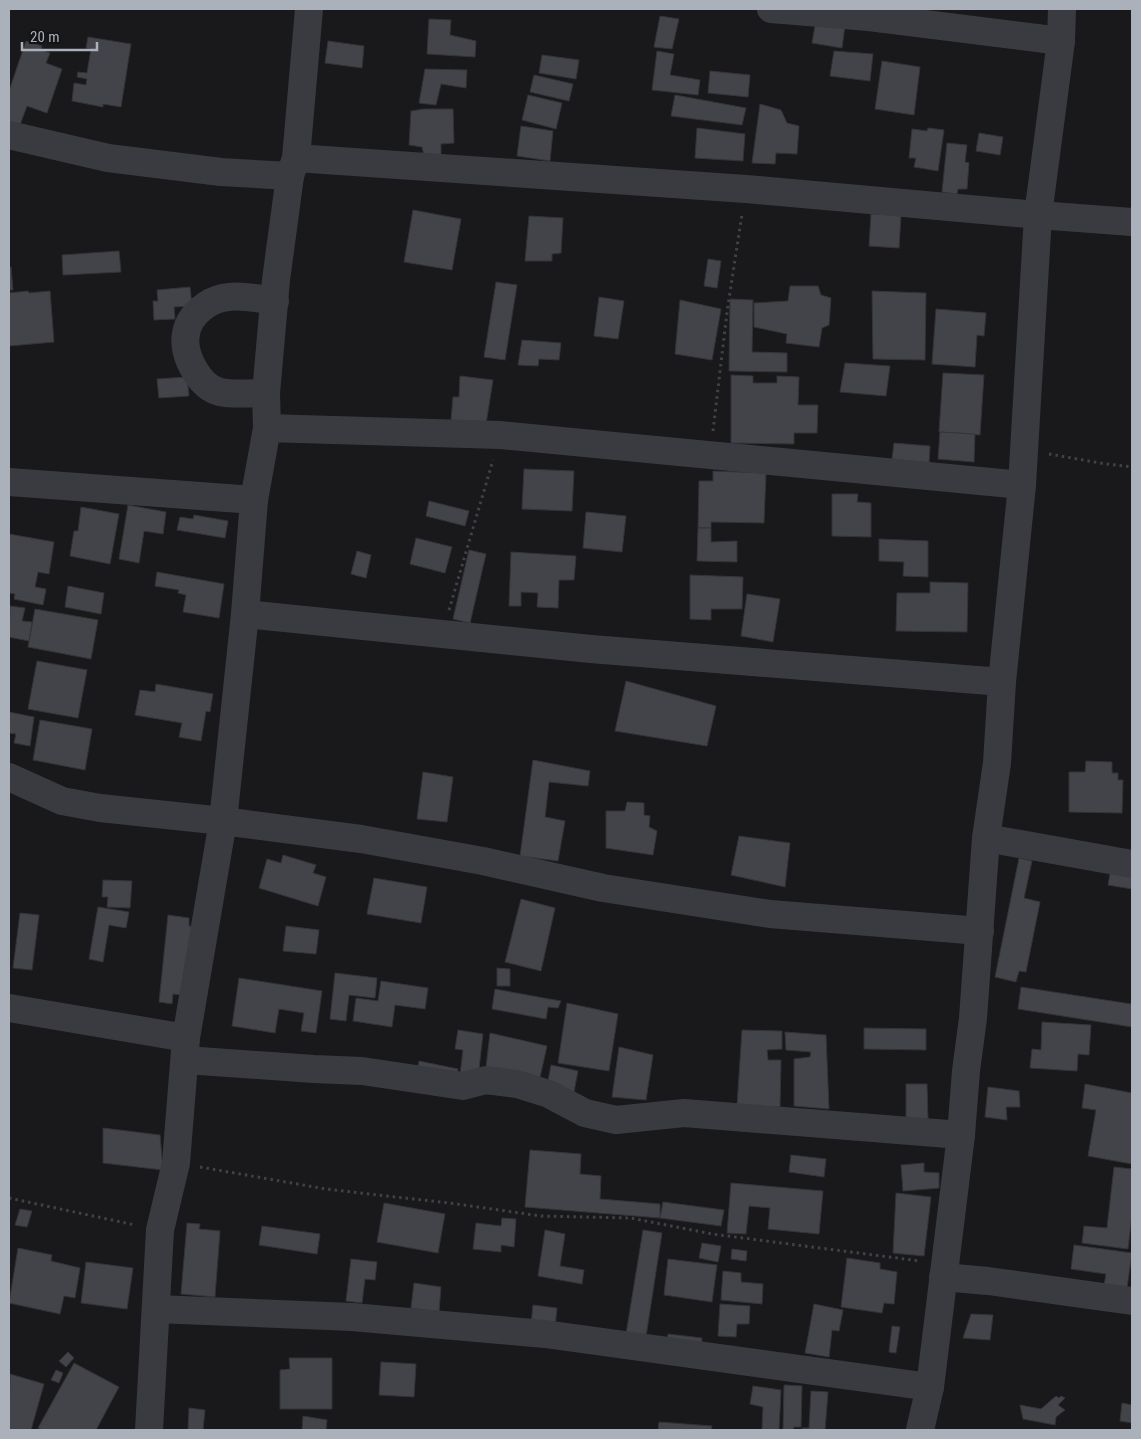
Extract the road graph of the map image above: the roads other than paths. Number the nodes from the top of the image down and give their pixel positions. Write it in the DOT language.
graph roads {
  1 [pos="309,9"];
  2 [pos="772,9"];
  3 [pos="1062,9"];
  4 [pos="1061,41"];
  5 [pos="9,134"];
  6 [pos="293,167"];
  7 [pos="1038,215"];
  8 [pos="1132,222"];
  9 [pos="274,301"];
  10 [pos="266,393"];
  11 [pos="267,428"];
  12 [pos="9,482"];
  13 [pos="1022,486"];
  14 [pos="254,500"];
  15 [pos="245,614"];
  16 [pos="1002,682"];
  17 [pos="9,777"];
  18 [pos="223,821"];
  19 [pos="986,838"];
  20 [pos="1132,864"];
  21 [pos="980,931"];
  22 [pos="9,1008"];
  23 [pos="185,1049"];
  24 [pos="961,1135"];
  25 [pos="944,1270"];
  26 [pos="1132,1301"];
  27 [pos="156,1309"];
  28 [pos="930,1387"];
  29 [pos="149,1430"];
  30 [pos="920,1430"];
  1 -- 6 [label="street"];
  2 -- 4 [label="street"];
  3 -- 4 [label="street"];
  4 -- 7 [label="street"];
  5 -- 6 [label="street"];
  6 -- 7 [label="street"];
  6 -- 9 [label="street"];
  7 -- 8 [label="street"];
  7 -- 13 [label="street"];
  9 -- 10 [label="street"];
  9 -- 10 [label="street"];
  10 -- 11 [label="street"];
  11 -- 13 [label="street"];
  11 -- 14 [label="street"];
  12 -- 14 [label="street"];
  13 -- 16 [label="street"];
  14 -- 15 [label="street"];
  15 -- 16 [label="street"];
  15 -- 18 [label="street"];
  16 -- 19 [label="street"];
  17 -- 18 [label="street"];
  18 -- 21 [label="street"];
  18 -- 23 [label="street"];
  19 -- 20 [label="street"];
  19 -- 21 [label="street"];
  21 -- 24 [label="street"];
  22 -- 23 [label="street"];
  23 -- 24 [label="street"];
  23 -- 27 [label="street"];
  24 -- 25 [label="street"];
  25 -- 26 [label="street"];
  25 -- 28 [label="street"];
  27 -- 28 [label="street"];
  27 -- 29 [label="street"];
  28 -- 30 [label="street"];
}
